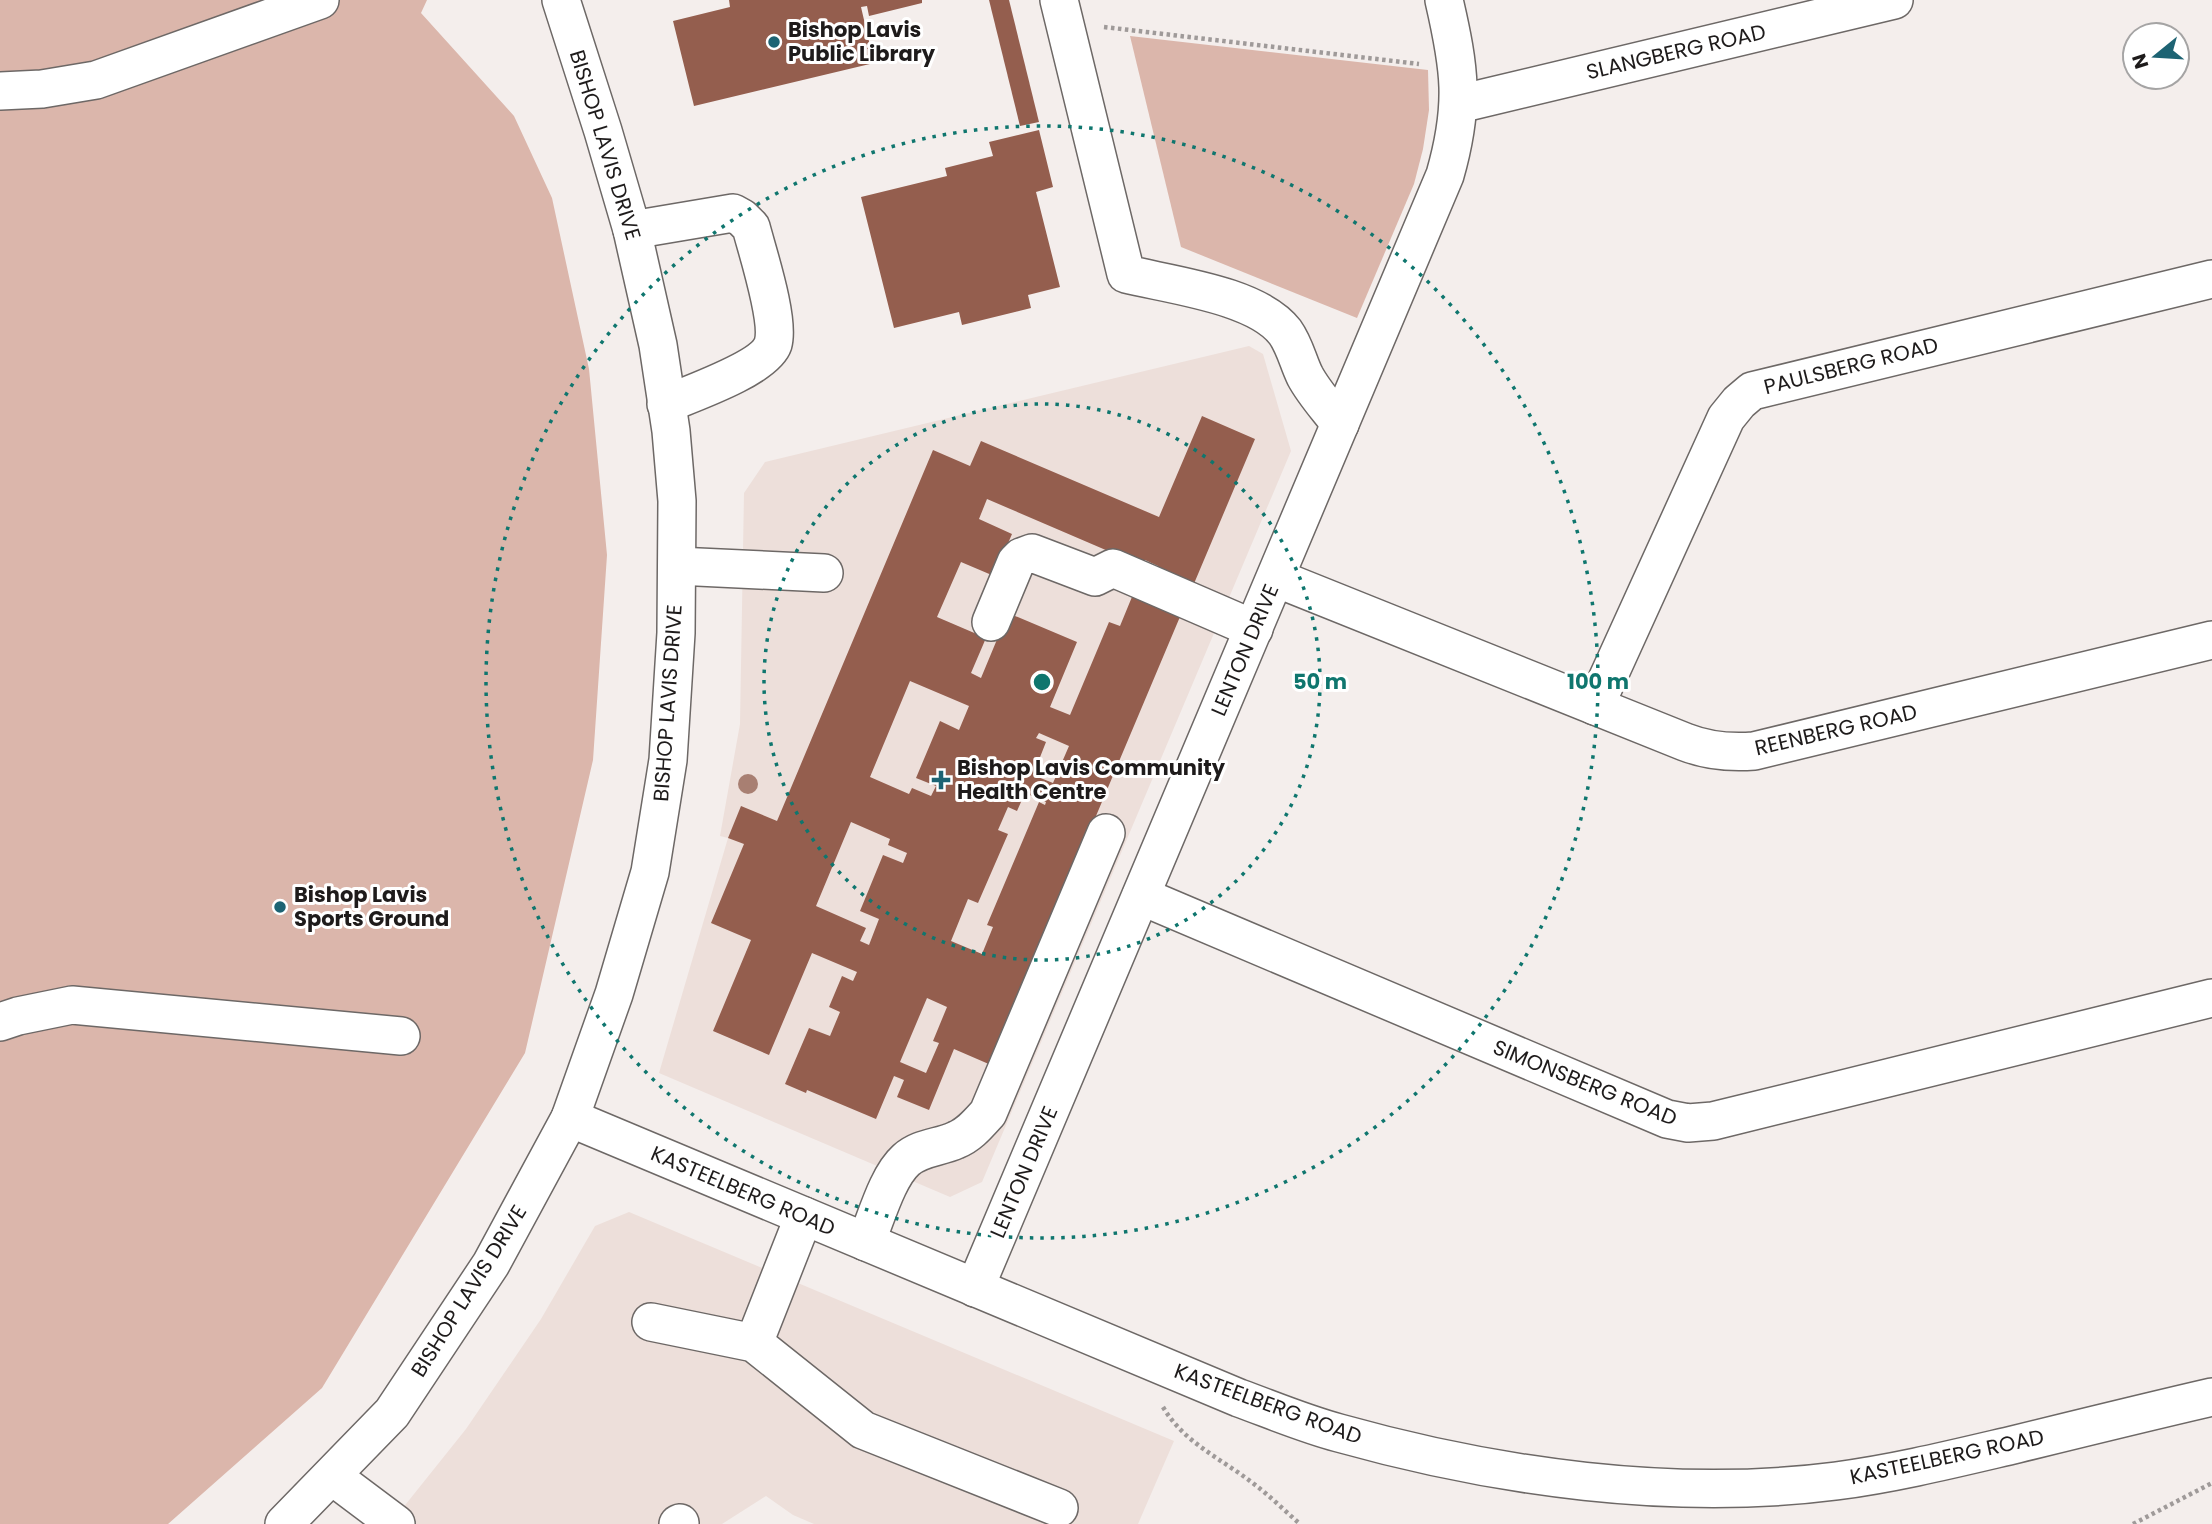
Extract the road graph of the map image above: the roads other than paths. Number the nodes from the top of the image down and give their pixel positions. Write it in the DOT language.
graph roads {
  1 [pos="320,0"];
  2 [pos="561,0"];
  3 [pos="1444,0"];
  4 [pos="1894,0"];
  5 [pos="1062,11"];
  6 [pos="0,91"];
  7 [pos="1460,104"];
  8 [pos="632,230"];
  9 [pos="2212,279"];
  10 [pos="666,404"];
  11 [pos="1340,425"];
  12 [pos="677,566"];
  13 [pos="824,573"];
  14 [pos="1276,578"];
  15 [pos="991,622"];
  16 [pos="1254,629"];
  17 [pos="2212,640"];
  18 [pos="1595,706"];
  19 [pos="1106,833"];
  20 [pos="1141,896"];
  21 [pos="2212,998"];
  22 [pos="0,1022"];
  23 [pos="401,1036"];
  24 [pos="570,1118"];
  25 [pos="804,1216"];
  26 [pos="866,1242"];
  27 [pos="975,1289"];
  28 [pos="651,1322"];
  29 [pos="754,1343"];
  30 [pos="2212,1397"];
  31 [pos="332,1476"];
  32 [pos="1059,1508"];
  33 [pos="285,1524"];
  34 [pos="396,1524"];
  1 -- 6 [label="street"];
  2 -- 8 [label="street, BISHOP LAVIS DRIVE"];
  3 -- 7 [label="street, LENTON DRIVE"];
  4 -- 7 [label="street, SLANGBERG ROAD"];
  5 -- 11 [label="street"];
  7 -- 11 [label="street, LENTON DRIVE"];
  8 -- 10 [label="street, BISHOP LAVIS DRIVE"];
  8 -- 10 [label="street"];
  9 -- 18 [label="street, PAULSBERG ROAD"];
  10 -- 12 [label="street, BISHOP LAVIS DRIVE"];
  11 -- 14 [label="street, LENTON DRIVE"];
  12 -- 13 [label="street"];
  12 -- 24 [label="street, BISHOP LAVIS DRIVE"];
  14 -- 16 [label="street, LENTON DRIVE"];
  14 -- 18 [label="street, REENBERG ROAD"];
  15 -- 16 [label="street"];
  16 -- 20 [label="street, LENTON DRIVE"];
  17 -- 18 [label="street, REENBERG ROAD"];
  19 -- 26 [label="street"];
  20 -- 21 [label="street, SIMONSBERG ROAD"];
  20 -- 27 [label="street, LENTON DRIVE"];
  22 -- 23 [label="street"];
  24 -- 25 [label="street, KASTEELBERG ROAD"];
  24 -- 31 [label="street, BISHOP LAVIS DRIVE"];
  25 -- 26 [label="street, KASTEELBERG ROAD"];
  25 -- 29 [label="street"];
  26 -- 27 [label="street, KASTEELBERG ROAD"];
  27 -- 30 [label="street, KASTEELBERG ROAD"];
  28 -- 29 [label="street"];
  29 -- 32 [label="street"];
  31 -- 33 [label="street, BISHOP LAVIS DRIVE"];
  31 -- 34 [label="street"];
}
